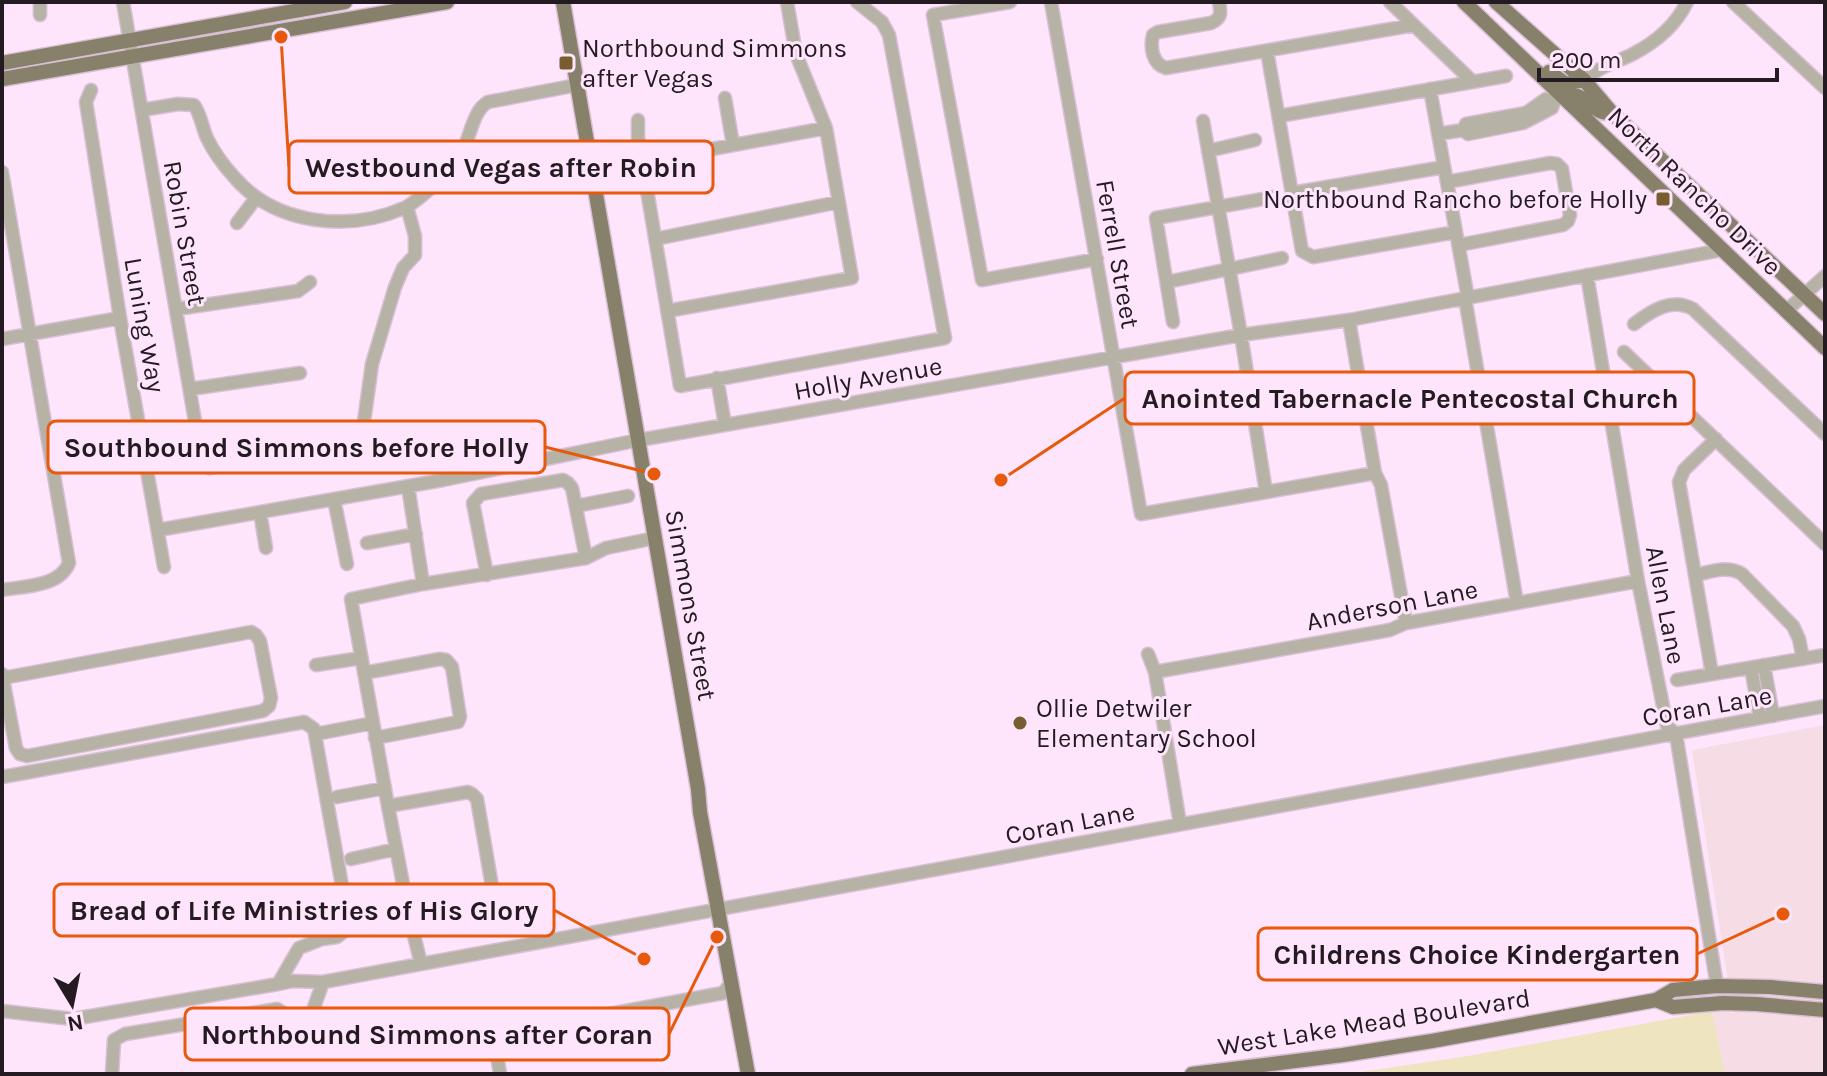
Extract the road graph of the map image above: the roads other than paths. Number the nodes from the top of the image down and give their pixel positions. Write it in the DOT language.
graph roads {
  1 [pos="123,2"];
  2 [pos="345,2"];
  3 [pos="447,2"];
  4 [pos="563,2"];
  5 [pos="787,2"];
  6 [pos="857,2"];
  7 [pos="1010,2"];
  8 [pos="1051,2"];
  9 [pos="1219,2"];
  10 [pos="1390,2"];
  11 [pos="1464,2"];
  12 [pos="1496,2"];
  13 [pos="1687,2"];
  14 [pos="1733,2"];
  15 [pos="319,7"];
  16 [pos="323,23"];
  17 [pos="1414,25"];
  18 [pos="130,41"];
  19 [pos="1267,51"];
  20 [pos="133,56"];
  21 [pos="2,63"];
  22 [pos="1530,65"];
  23 [pos="1506,76"];
  24 [pos="2,79"];
  25 [pos="1584,80"];
  26 [pos="1473,82"];
  27 [pos="577,85"];
  28 [pos="1825,88"];
  29 [pos="1430,89"];
  30 [pos="91,90"];
  31 [pos="725,98"];
  32 [pos="1558,99"];
  33 [pos="142,110"];
  34 [pos="1612,113"];
  35 [pos="1279,116"];
  36 [pos="638,120"];
  37 [pos="1203,121"];
  38 [pos="826,128"];
  39 [pos="1438,134"];
  40 [pos="1255,140"];
  41 [pos="733,145"];
  42 [pos="1208,151"];
  43 [pos="458,161"];
  44 [pos="642,162"];
  45 [pos="1444,167"];
  46 [pos="2,172"];
  47 [pos="1447,182"];
  48 [pos="560,185"];
  49 [pos="1292,193"];
  50 [pos="1274,197"];
  51 [pos="256,198"];
  52 [pos="839,202"];
  53 [pos="407,207"];
  54 [pos="1218,207"];
  55 [pos="237,223"];
  56 [pos="1457,238"];
  57 [pos="655,239"];
  58 [pos="1722,250"];
  59 [pos="1282,258"];
  60 [pos="1097,259"];
  61 [pos="1229,269"];
  62 [pos="1587,275"];
  63 [pos="1825,276"];
  64 [pos="310,282"];
  65 [pos="1167,282"];
  66 [pos="1805,294"];
  67 [pos="1467,298"];
  68 [pos="177,309"];
  69 [pos="667,311"];
  70 [pos="1786,311"];
  71 [pos="1825,314"];
  72 [pos="120,318"];
  73 [pos="1349,320"];
  74 [pos="1173,322"];
  75 [pos="1634,324"];
  76 [pos="30,334"];
  77 [pos="1241,335"];
  78 [pos="2,339"];
  79 [pos="1825,348"];
  80 [pos="1624,352"];
  81 [pos="1114,359"];
  82 [pos="300,373"];
  83 [pos="717,378"];
  84 [pos="190,389"];
  85 [pos="725,425"];
  86 [pos="1825,434"];
  87 [pos="1716,439"];
  88 [pos="639,440"];
  89 [pos="1375,473"];
  90 [pos="408,486"];
  91 [pos="1266,492"];
  92 [pos="628,496"];
  93 [pos="334,499"];
  94 [pos="576,506"];
  95 [pos="260,512"];
  96 [pos="158,530"];
  97 [pos="416,534"];
  98 [pos="655,538"];
  99 [pos="367,543"];
  100 [pos="1825,544"];
  101 [pos="266,548"];
  102 [pos="586,558"];
  103 [pos="347,564"];
  104 [pos="164,567"];
  105 [pos="487,575"];
  106 [pos="1695,575"];
  107 [pos="1638,581"];
  108 [pos="423,584"];
  109 [pos="2,590"];
  110 [pos="1517,603"];
  111 [pos="1406,623"];
  112 [pos="1148,654"];
  113 [pos="1825,655"];
  114 [pos="361,658"];
  115 [pos="1803,659"];
  116 [pos="316,665"];
  117 [pos="1757,666"];
  118 [pos="1155,672"];
  119 [pos="364,673"];
  120 [pos="1712,674"];
  121 [pos="2,676"];
  122 [pos="1677,680"];
  123 [pos="1825,706"];
  124 [pos="1767,717"];
  125 [pos="373,723"];
  126 [pos="7,725"];
  127 [pos="321,733"];
  128 [pos="1676,734"];
  129 [pos="375,738"];
  130 [pos="2,777"];
  131 [pos="385,788"];
  132 [pos="337,797"];
  133 [pos="388,806"];
  134 [pos="1180,824"];
  135 [pos="396,849"];
  136 [pos="351,859"];
  137 [pos="718,910"];
  138 [pos="409,915"];
  139 [pos="362,925"];
  140 [pos="421,964"];
  141 [pos="323,982"];
  142 [pos="732,982"];
  143 [pos="278,984"];
  144 [pos="1717,986"];
  145 [pos="1825,992"];
  146 [pos="1656,1000"];
  147 [pos="1825,1010"];
  148 [pos="2,1011"];
  149 [pos="307,1027"];
  150 [pos="494,1036"];
  151 [pos="112,1074"];
  152 [pos="500,1074"];
  153 [pos="748,1074"];
  154 [pos="1192,1074"];
  1 -- 18 [label="street, Robin Street"];
  2 -- 15 [label="main road"];
  3 -- 16 [label="main road"];
  4 -- 27 [label="main road, Simmons Street"];
  5 -- 38 [label="street"];
  6 -- 83 [label="street"];
  7 -- 60 [label="street"];
  8 -- 60 [label="street, Ferrell Street"];
  9 -- 19 [label="street"];
  10 -- 17 [label="street"];
  11 -- 22 [label="main road, North Rancho Drive"];
  12 -- 25 [label="main road, North Rancho Drive"];
  13 -- 25 [label="street"];
  14 -- 28 [label="street"];
  15 -- 16 [label="main road"];
  15 -- 18 [label="main road"];
  16 -- 20 [label="main road"];
  17 -- 19 [label="street"];
  17 -- 26 [label="street"];
  18 -- 20 [label="street, Robin Street"];
  18 -- 21 [label="main road"];
  19 -- 35 [label="street"];
  20 -- 24 [label="main road"];
  20 -- 33 [label="street, Robin Street"];
  22 -- 25 [label="main road"];
  22 -- 32 [label="main road, North Rancho Drive"];
  23 -- 26 [label="street"];
  25 -- 34 [label="main road, North Rancho Drive"];
  26 -- 29 [label="street"];
  27 -- 43 [label="street"];
  27 -- 88 [label="main road, Simmons Street"];
  29 -- 35 [label="street"];
  29 -- 39 [label="street"];
  30 -- 72 [label="street, Luning Way"];
  31 -- 41 [label="street"];
  32 -- 34 [label="main road"];
  32 -- 39 [label="street"];
  32 -- 58 [label="main road, North Rancho Drive"];
  33 -- 51 [label="street"];
  33 -- 68 [label="street, Robin Street"];
  34 -- 66 [label="main road, North Rancho Drive"];
  35 -- 49 [label="street"];
  36 -- 44 [label="street"];
  37 -- 42 [label="street"];
  38 -- 41 [label="street"];
  38 -- 52 [label="street"];
  39 -- 45 [label="street"];
  40 -- 42 [label="street"];
  41 -- 44 [label="street"];
  42 -- 54 [label="street"];
  43 -- 48 [label="street"];
  43 -- 53 [label="street"];
  44 -- 57 [label="street"];
  45 -- 47 [label="street"];
  45 -- 49 [label="street"];
  46 -- 76 [label="street"];
  47 -- 56 [label="street"];
  47 -- 56 [label="street"];
  49 -- 56 [label="street"];
  50 -- 54 [label="street"];
  51 -- 53 [label="street"];
  51 -- 55 [label="street"];
  52 -- 57 [label="street"];
  52 -- 69 [label="street"];
  53 -- 84 [label="street, Robin Street"];
  54 -- 61 [label="street"];
  54 -- 65 [label="street"];
  56 -- 67 [label="street"];
  57 -- 69 [label="street"];
  58 -- 62 [label="street, Holly Avenue"];
  58 -- 70 [label="main road, North Rancho Drive"];
  59 -- 61 [label="street"];
  60 -- 81 [label="street, Ferrell Street"];
  61 -- 65 [label="street"];
  61 -- 77 [label="street"];
  62 -- 67 [label="street, Holly Avenue"];
  62 -- 107 [label="street, Allen Lane"];
  63 -- 66 [label="street"];
  64 -- 68 [label="street"];
  65 -- 74 [label="street"];
  66 -- 70 [label="street"];
  66 -- 71 [label="main road, North Rancho Drive"];
  67 -- 73 [label="street, Holly Avenue"];
  67 -- 110 [label="street"];
  68 -- 84 [label="street, Robin Street"];
  69 -- 83 [label="street"];
  70 -- 79 [label="main road, North Rancho Drive"];
  72 -- 76 [label="street"];
  72 -- 96 [label="street, Luning Way"];
  73 -- 77 [label="street, Holly Avenue"];
  73 -- 89 [label="street"];
  75 -- 86 [label="street"];
  76 -- 78 [label="street"];
  76 -- 109 [label="street"];
  77 -- 81 [label="street, Holly Avenue"];
  77 -- 91 [label="street"];
  80 -- 87 [label="street"];
  81 -- 85 [label="street, Holly Avenue"];
  81 -- 91 [label="street, Ferrell Street"];
  82 -- 84 [label="street"];
  83 -- 85 [label="street"];
  85 -- 88 [label="street, Holly Avenue"];
  87 -- 100 [label="street"];
  87 -- 106 [label="street"];
  88 -- 90 [label="street, Holly Avenue"];
  88 -- 98 [label="main road, Simmons Street"];
  89 -- 91 [label="street"];
  89 -- 111 [label="street"];
  90 -- 93 [label="street, Holly Avenue"];
  90 -- 97 [label="street"];
  92 -- 94 [label="street"];
  93 -- 95 [label="street, Holly Avenue"];
  93 -- 103 [label="street"];
  94 -- 102 [label="street"];
  94 -- 105 [label="street"];
  95 -- 96 [label="street, Holly Avenue"];
  95 -- 101 [label="street"];
  96 -- 104 [label="street, Luning Way"];
  97 -- 99 [label="street"];
  97 -- 108 [label="street"];
  98 -- 102 [label="street"];
  98 -- 137 [label="main road, Simmons Street"];
  102 -- 105 [label="street"];
  105 -- 108 [label="street"];
  106 -- 115 [label="street"];
  106 -- 120 [label="street"];
  107 -- 110 [label="street, Anderson Lane"];
  107 -- 128 [label="street, Allen Lane"];
  108 -- 114 [label="street"];
  110 -- 111 [label="street, Anderson Lane"];
  111 -- 118 [label="street, Anderson Lane"];
  112 -- 118 [label="street"];
  113 -- 115 [label="street"];
  114 -- 116 [label="street"];
  114 -- 119 [label="street"];
  115 -- 117 [label="street"];
  117 -- 120 [label="street"];
  117 -- 124 [label="street"];
  118 -- 134 [label="street"];
  119 -- 125 [label="street"];
  119 -- 129 [label="street"];
  120 -- 122 [label="street"];
  121 -- 126 [label="street"];
  121 -- 126 [label="street"];
  123 -- 124 [label="street, Coran Lane"];
  124 -- 128 [label="street, Coran Lane"];
  125 -- 127 [label="street"];
  125 -- 129 [label="street"];
  128 -- 134 [label="street, Coran Lane"];
  128 -- 144 [label="street, Allen Lane"];
  129 -- 131 [label="street"];
  130 -- 143 [label="street"];
  131 -- 132 [label="street"];
  131 -- 133 [label="street"];
  133 -- 135 [label="street"];
  133 -- 138 [label="street"];
  134 -- 137 [label="street, Coran Lane"];
  135 -- 136 [label="street"];
  135 -- 138 [label="street"];
  137 -- 140 [label="street, Coran Lane"];
  137 -- 142 [label="main road, Simmons Street"];
  138 -- 139 [label="street"];
  138 -- 140 [label="street"];
  140 -- 141 [label="street, Coran Lane"];
  141 -- 143 [label="street, Coran Lane"];
  141 -- 149 [label="street"];
  142 -- 150 [label="street"];
  142 -- 153 [label="main road, Simmons Street"];
  143 -- 148 [label="street, Coran Lane"];
  144 -- 145 [label="main road, West Lake Mead Boulevard"];
  144 -- 146 [label="main road, West Lake Mead Boulevard"];
  146 -- 147 [label="main road, West Lake Mead Boulevard"];
  146 -- 154 [label="main road, West Lake Mead Boulevard"];
  149 -- 150 [label="street"];
  149 -- 151 [label="street"];
  150 -- 152 [label="street"];
}
